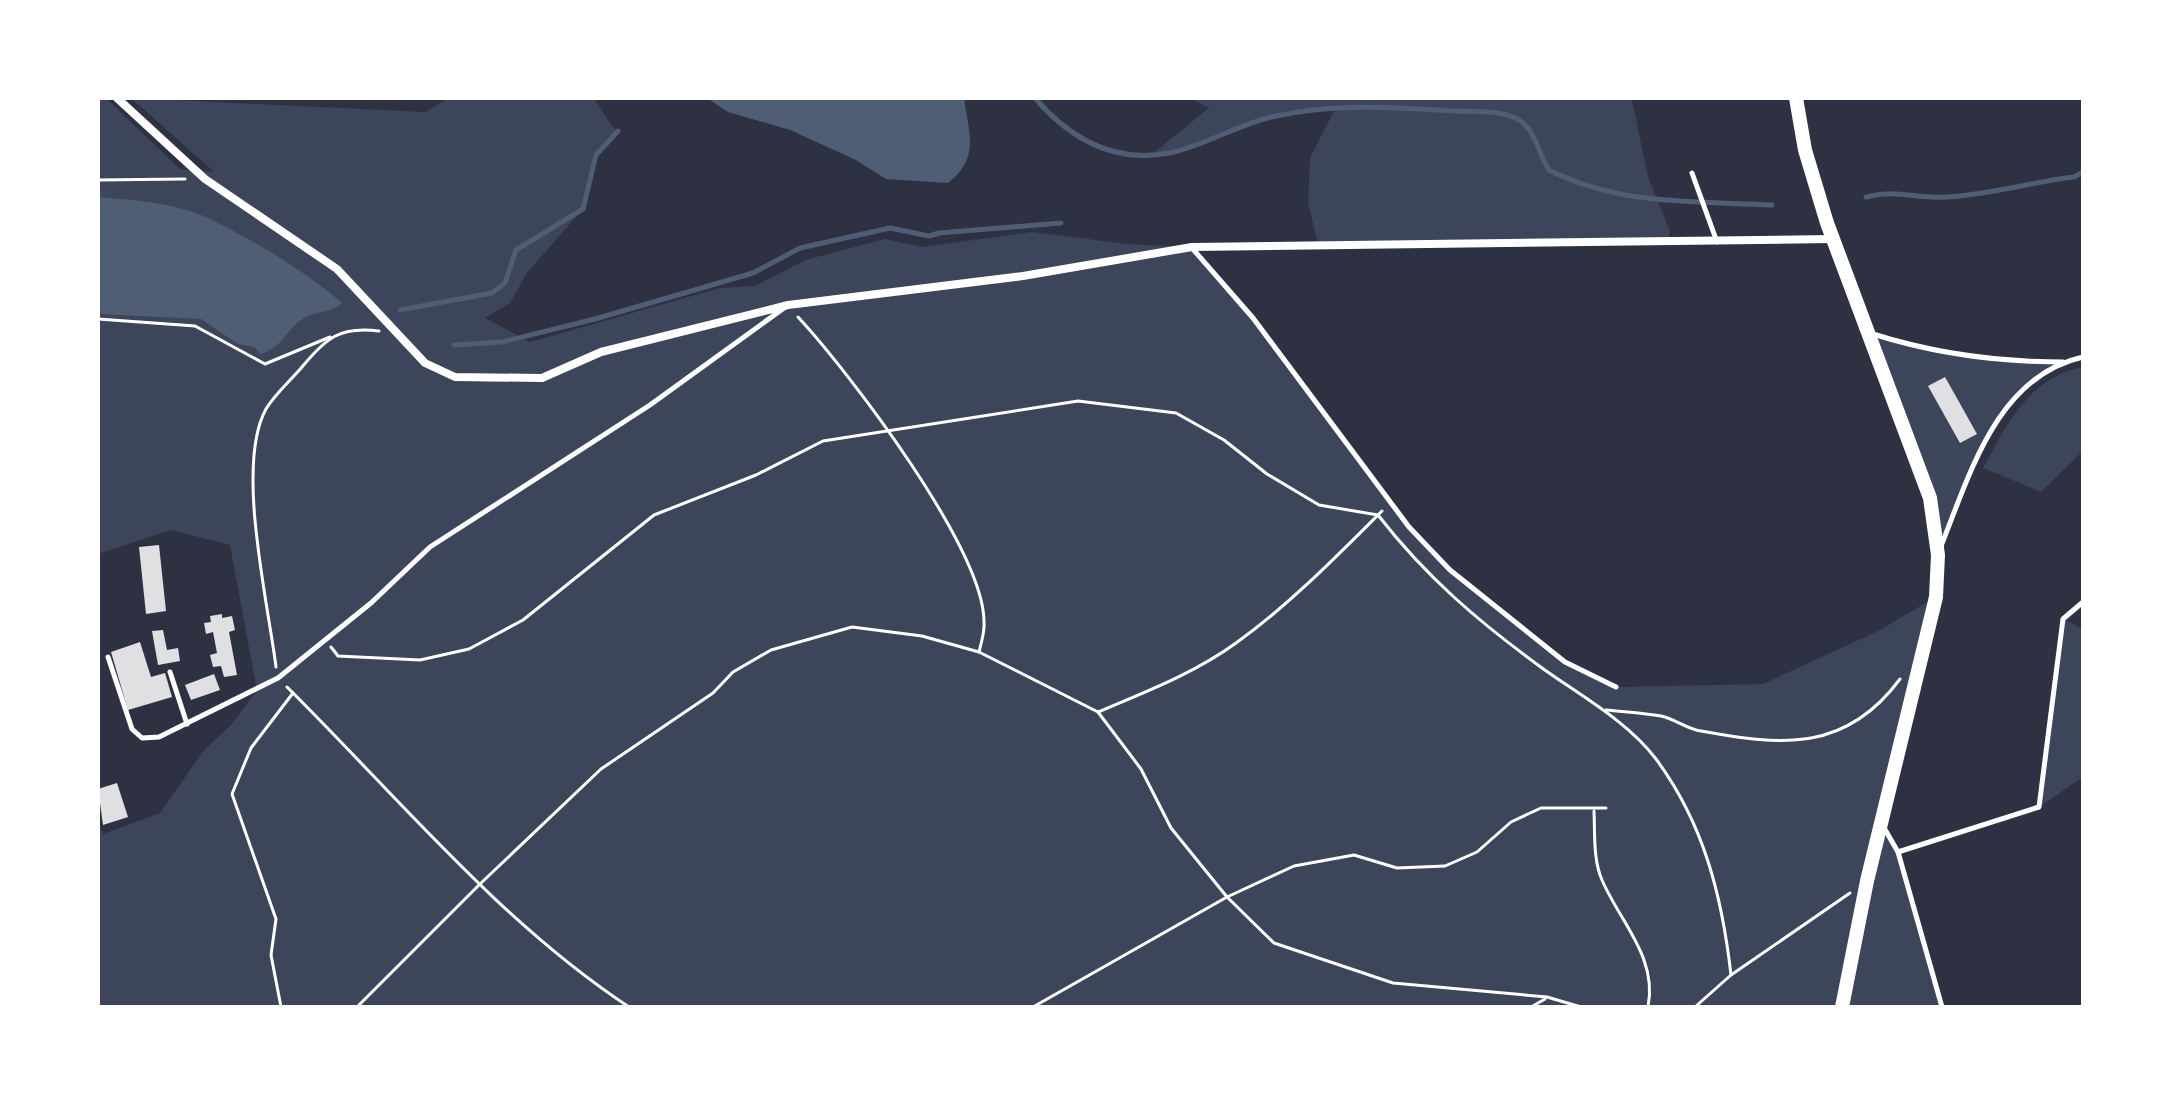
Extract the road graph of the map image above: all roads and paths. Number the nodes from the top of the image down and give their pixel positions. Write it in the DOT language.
graph roads {
  1 [pos="117,98"];
  2 [pos="1796,98"];
  3 [pos="1692,173"];
  4 [pos="205,179"];
  5 [pos="98,180"];
  6 [pos="1833,239"];
  7 [pos="1717,243"];
  8 [pos="1192,247"];
  9 [pos="788,305"];
  10 [pos="98,319"];
  11 [pos="394,333"];
  12 [pos="1868,333"];
  13 [pos="334,336"];
  14 [pos="2083,357"];
  15 [pos="2063,362"];
  16 [pos="888,431"];
  17 [pos="1390,503"];
  18 [pos="1378,515"];
  19 [pos="1938,555"];
  20 [pos="2083,602"];
  21 [pos="326,641"];
  22 [pos="979,652"];
  23 [pos="108,657"];
  24 [pos="170,672"];
  25 [pos="278,678"];
  26 [pos="1616,687"];
  27 [pos="293,693"];
  28 [pos="1882,704"];
  29 [pos="1602,709"];
  30 [pos="1098,712"];
  31 [pos="187,724"];
  32 [pos="1606,808"];
  33 [pos="1594,811"];
  34 [pos="1882,825"];
  35 [pos="1898,852"];
  36 [pos="1867,881"];
  37 [pos="480,884"];
  38 [pos="1227,897"];
  39 [pos="1731,975"];
  40 [pos="1547,997"];
  41 [pos="281,1007"];
  42 [pos="357,1007"];
  43 [pos="629,1007"];
  44 [pos="1033,1007"];
  45 [pos="1531,1007"];
  46 [pos="1581,1007"];
  47 [pos="1648,1007"];
  48 [pos="1695,1007"];
  49 [pos="1842,1007"];
  50 [pos="1942,1007"];
  1 -- 4 [label="street"];
  2 -- 6 [label="main road"];
  3 -- 7 [label="lane"];
  4 -- 5 [label="path"];
  4 -- 11 [label="street"];
  6 -- 7 [label="street"];
  6 -- 12 [label="main road"];
  7 -- 8 [label="street"];
  8 -- 9 [label="street"];
  8 -- 17 [label="lane"];
  9 -- 11 [label="street"];
  9 -- 16 [label="path"];
  9 -- 21 [label="lane"];
  10 -- 13 [label="path"];
  11 -- 13 [label="path"];
  12 -- 15 [label="lane"];
  12 -- 19 [label="main road"];
  13 -- 25 [label="path"];
  14 -- 15 [label="lane"];
  15 -- 19 [label="lane"];
  16 -- 18 [label="path"];
  16 -- 21 [label="path"];
  16 -- 22 [label="path"];
  17 -- 18 [label="path"];
  17 -- 26 [label="lane"];
  18 -- 29 [label="path"];
  18 -- 30 [label="path"];
  19 -- 34 [label="main road"];
  20 -- 35 [label="lane"];
  21 -- 25 [label="lane"];
  22 -- 30 [label="path"];
  22 -- 37 [label="path"];
  23 -- 31 [label="lane"];
  24 -- 31 [label="lane"];
  25 -- 27 [label="path"];
  25 -- 31 [label="lane"];
  27 -- 37 [label="path"];
  27 -- 41 [label="path"];
  28 -- 29 [label="path"];
  29 -- 39 [label="path"];
  30 -- 38 [label="path"];
  32 -- 33 [label="path"];
  33 -- 38 [label="path"];
  33 -- 47 [label="path"];
  34 -- 35 [label="lane"];
  34 -- 36 [label="main road"];
  35 -- 50 [label="lane"];
  36 -- 39 [label="path"];
  36 -- 49 [label="main road"];
  37 -- 42 [label="path"];
  37 -- 43 [label="path"];
  38 -- 40 [label="path"];
  38 -- 44 [label="path"];
  39 -- 48 [label="path"];
  40 -- 45 [label="path"];
  40 -- 46 [label="path"];
}
